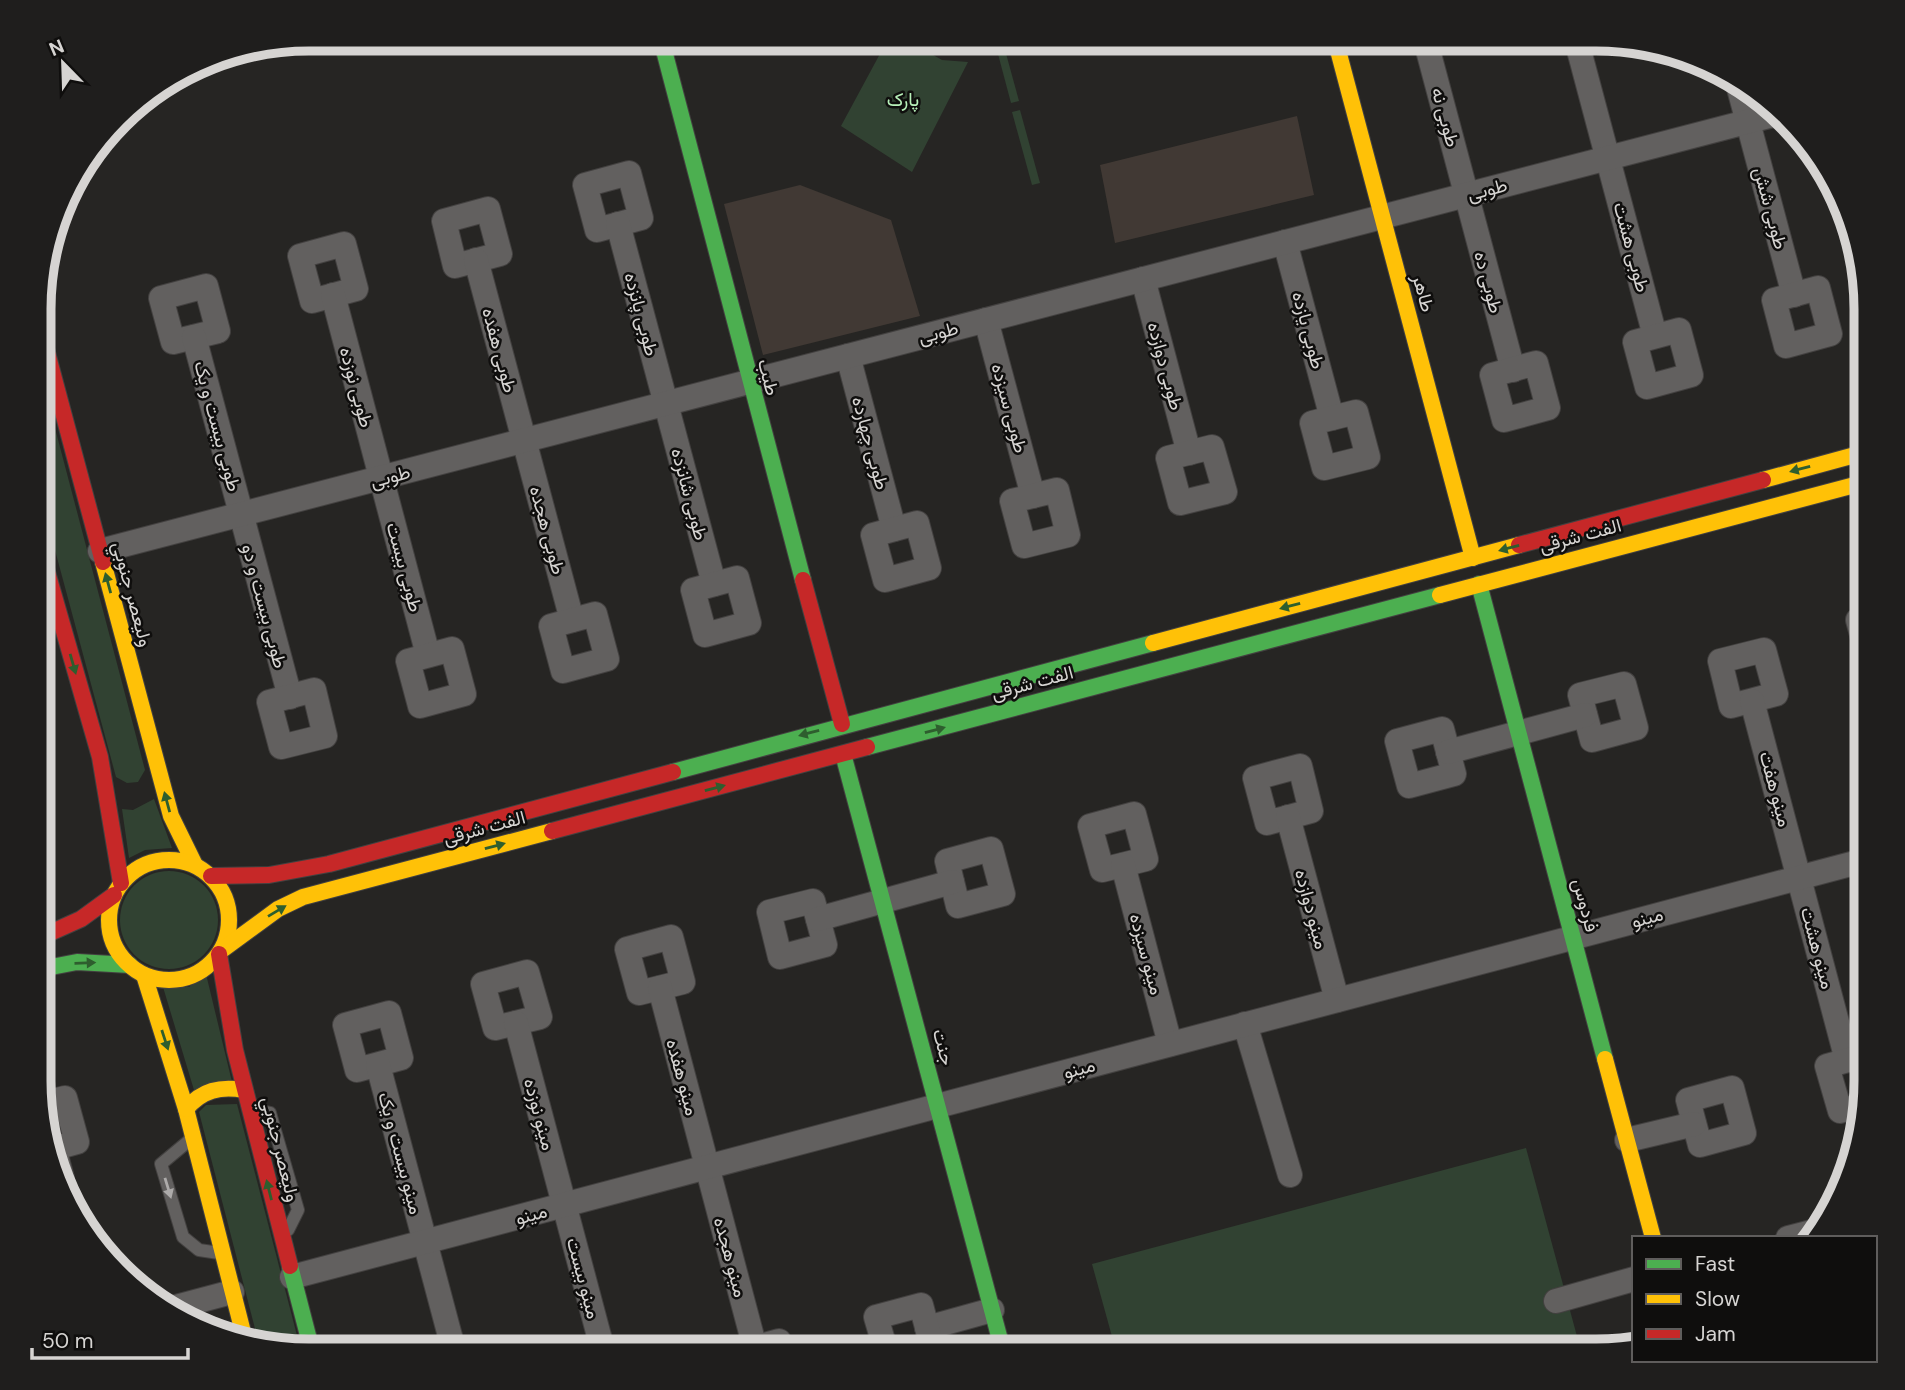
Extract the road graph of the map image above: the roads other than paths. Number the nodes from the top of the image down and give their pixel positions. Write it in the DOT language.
graph roads {
  1 [pos="664,51"];
  2 [pos="1338,51"];
  3 [pos="1428,51"];
  4 [pos="1579,51"];
  5 [pos="1741,95"];
  6 [pos="1768,116"];
  7 [pos="1748,121"];
  8 [pos="1608,158"];
  9 [pos="1466,195"];
  10 [pos="1382,217"];
  11 [pos="618,224"];
  12 [pos="1286,242"];
  13 [pos="476,260"];
  14 [pos="1143,279"];
  15 [pos="333,295"];
  16 [pos="1794,295"];
  17 [pos="986,320"];
  18 [pos="1656,336"];
  19 [pos="194,337"];
  20 [pos="848,356"];
  21 [pos="51,367"];
  22 [pos="1513,370"];
  23 [pos="749,382"];
  24 [pos="666,404"];
  25 [pos="1332,418"];
  26 [pos="524,441"];
  27 [pos="1189,453"];
  28 [pos="1854,455"];
  29 [pos="381,478"];
  30 [pos="1854,485"];
  31 [pos="1033,496"];
  32 [pos="241,514"];
  33 [pos="894,529"];
  34 [pos="100,551"];
  35 [pos="1473,558"];
  36 [pos="714,584"];
  37 [pos="1479,584"];
  38 [pos="51,593"];
  39 [pos="572,620"];
  40 [pos="428,655"];
  41 [pos="290,697"];
  42 [pos="1752,701"];
  43 [pos="1585,715"];
  44 [pos="842,724"];
  45 [pos="1519,733"];
  46 [pos="1448,752"];
  47 [pos="843,754"];
  48 [pos="160,774"];
  49 [pos="107,783"];
  50 [pos="146,791"];
  51 [pos="127,796"];
  52 [pos="1288,817"];
  53 [pos="1854,863"];
  54 [pos="195,865"];
  55 [pos="1123,865"];
  56 [pos="211,876"];
  57 [pos="1799,877"];
  58 [pos="952,882"];
  59 [pos="117,889"];
  60 [pos="883,901"];
  61 [pos="818,919"];
  62 [pos="51,932"];
  63 [pos="1573,937"];
  64 [pos="220,952"];
  65 [pos="130,965"];
  66 [pos="51,967"];
  67 [pos="144,975"];
  68 [pos="660,988"];
  69 [pos="1337,1000"];
  70 [pos="516,1023"];
  71 [pos="1245,1024"];
  72 [pos="1170,1044"];
  73 [pos="1854,1049"];
  74 [pos="1854,1059"];
  75 [pos="377,1065"];
  76 [pos="244,1090"];
  77 [pos="51,1101"];
  78 [pos="937,1106"];
  79 [pos="1853,1107"];
  80 [pos="186,1109"];
  81 [pos="249,1110"];
  82 [pos="1694,1124"];
  83 [pos="194,1137"];
  84 [pos="1627,1140"];
  85 [pos="60,1147"];
  86 [pos="707,1167"];
  87 [pos="1290,1175"];
  88 [pos="565,1205"];
  89 [pos="1652,1236"];
  90 [pos="425,1242"];
  91 [pos="283,1243"];
  92 [pos="223,1254"];
  93 [pos="292,1277"];
  94 [pos="1632,1280"];
  95 [pos="232,1292"];
  96 [pos="1556,1301"];
  97 [pos="181,1306"];
  98 [pos="992,1310"];
  99 [pos="242,1330"];
  100 [pos="309,1339"];
  101 [pos="451,1339"];
  102 [pos="600,1339"];
  103 [pos="747,1339"];
  104 [pos="883,1339"];
  105 [pos="928,1339"];
  106 [pos="930,1339"];
  107 [pos="1000,1339"];
  1 -- 23 [label="main road, طیب"];
  2 -- 10 [label="main road, طاهر"];
  3 -- 9 [label="street, طوبی نه"];
  4 -- 8 [label="street, طوبی هشت"];
  5 -- 7 [label="street, طوبی شش"];
  6 -- 7 [label="street, طوبی"];
  7 -- 8 [label="street, طوبی"];
  7 -- 16 [label="street, طوبی شش"];
  8 -- 9 [label="street, طوبی"];
  8 -- 18 [label="street, طوبی هشت"];
  9 -- 10 [label="street, طوبی"];
  9 -- 22 [label="street, طوبی ده"];
  10 -- 12 [label="street, طوبی"];
  10 -- 35 [label="main road, طاهر"];
  11 -- 24 [label="street, طوبی پانزده"];
  12 -- 14 [label="street, طوبی"];
  12 -- 25 [label="street, طوبی یازده"];
  13 -- 26 [label="street, طوبی هفده"];
  14 -- 17 [label="street, طوبی"];
  14 -- 27 [label="street, طوبی دوازده"];
  15 -- 29 [label="street, طوبی نوزده"];
  17 -- 20 [label="street, طوبی"];
  17 -- 31 [label="street, طوبی سیزده"];
  19 -- 32 [label="street, طوبی بیست و یک"];
  20 -- 23 [label="street, طوبی"];
  20 -- 33 [label="street, طوبی چهارده"];
  21 -- 34 [label="main road, وليعصر جنوبي"];
  23 -- 24 [label="street, طوبی"];
  23 -- 44 [label="main road, طیب"];
  24 -- 26 [label="street, طوبی"];
  24 -- 36 [label="street, طوبی شانزده"];
  26 -- 29 [label="street, طوبی"];
  26 -- 39 [label="street, طوبی هجده"];
  28 -- 35 [label="main road, الفت شرقی, one-way"];
  29 -- 32 [label="street, طوبی"];
  29 -- 40 [label="street, طوبی بیست"];
  30 -- 37 [label="main road, الفت شرقی"];
  32 -- 34 [label="street, طوبی"];
  32 -- 41 [label="street, طوبی بیست و دو"];
  48 -- 34 [label="main road, وليعصر جنوبي, one-way"];
  35 -- 44 [label="main road, الفت شرقی, one-way"];
  37 -- 45 [label="main road, فردوس"];
  47 -- 37 [label="main road, الفت شرقی, one-way"];
  38 -- 49 [label="main road, one-way"];
  42 -- 57 [label="street, مینو هفت"];
  43 -- 45 [label="street"];
  44 -- 56 [label="main road, الفت شرقی, one-way"];
  45 -- 46 [label="street"];
  45 -- 63 [label="main road, فردوس"];
  47 -- 60 [label="main road, جنت"];
  64 -- 47 [label="main road, الفت شرقی, one-way"];
  48 -- 50 [label="main road"];
  54 -- 48 [label="main road, وليعصر جنوبي, one-way"];
  49 -- 51 [label="main road"];
  49 -- 59 [label="main road"];
  52 -- 69 [label="street, مینو دوازده"];
  53 -- 57 [label="street, مینو"];
  54 -- 56 [label="main road"];
  54 -- 59 [label="main road"];
  55 -- 72 [label="street, مینو سیزده"];
  56 -- 64 [label="main road"];
  57 -- 63 [label="street, مینو"];
  57 -- 73 [label="street, مینو هشت"];
  58 -- 60 [label="street"];
  59 -- 62 [label="main road"];
  59 -- 65 [label="main road"];
  60 -- 61 [label="street"];
  60 -- 78 [label="main road, جنت"];
  63 -- 69 [label="street, مینو"];
  63 -- 84 [label="main road, فردوس"];
  64 -- 67 [label="main road"];
  64 -- 76 [label="main road, وليعصر جنوبي"];
  66 -- 65 [label="main road, one-way"];
  65 -- 67 [label="main road"];
  67 -- 80 [label="main road, one-way"];
  68 -- 86 [label="street, مینو هفده"];
  69 -- 71 [label="street, مینو"];
  70 -- 88 [label="street, مینو نوزده"];
  71 -- 72 [label="street, مینو"];
  71 -- 87 [label="street"];
  72 -- 78 [label="street, مینو"];
  74 -- 79 [label="street"];
  75 -- 90 [label="street, مینو بیست و یک"];
  76 -- 80 [label="main road"];
  76 -- 81 [label="main road, وليعصر جنوبي"];
  77 -- 85 [label="street"];
  78 -- 86 [label="street, مینو"];
  78 -- 98 [label="main road, جنت"];
  80 -- 83 [label="main road"];
  91 -- 81 [label="main road, وليعصر جنوبي, one-way"];
  81 -- 91 [label="lane"];
  82 -- 84 [label="street"];
  83 -- 92 [label="main road"];
  83 -- 92 [label="lane, one-way"];
  84 -- 89 [label="main road, فردوس"];
  86 -- 88 [label="street, مینو"];
  86 -- 103 [label="street, مینو هجده"];
  88 -- 90 [label="street, مینو"];
  88 -- 102 [label="street, مینو بیست"];
  90 -- 93 [label="street, مینو"];
  90 -- 101 [label="street, مینو بیست و یک"];
  91 -- 93 [label="main road, وليعصر جنوبي"];
  92 -- 95 [label="main road"];
  93 -- 100 [label="main road, وليعصر جنوبي"];
  94 -- 96 [label="street"];
  95 -- 97 [label="street"];
  95 -- 99 [label="main road"];
  98 -- 106 [label="street"];
  98 -- 107 [label="main road, جنت"];
  104 -- 105 [label="street"];
}
